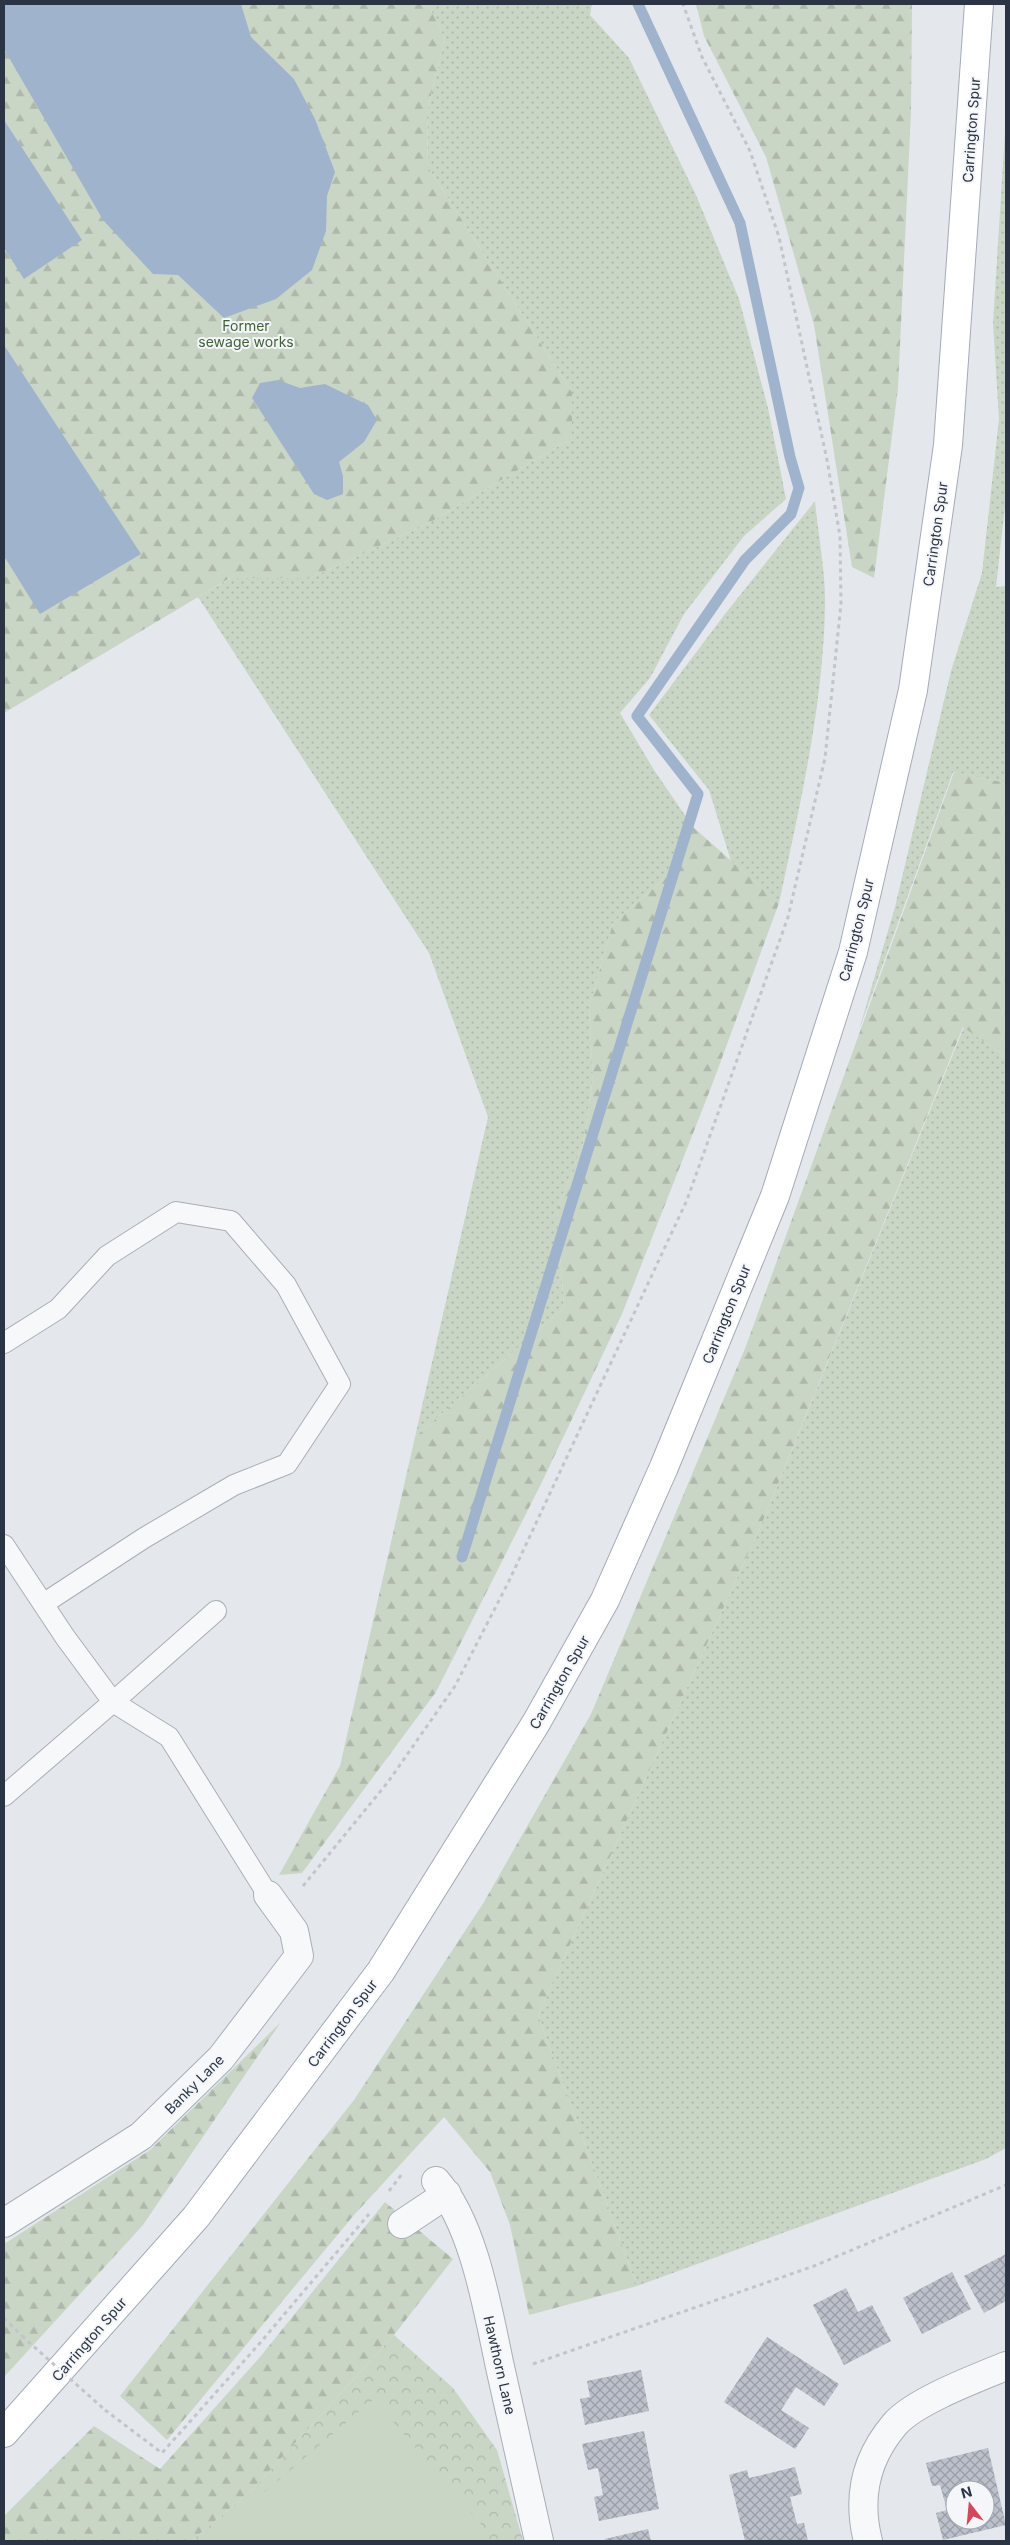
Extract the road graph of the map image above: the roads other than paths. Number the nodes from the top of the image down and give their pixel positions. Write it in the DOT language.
graph roads {
  1 [pos="978,4"];
  2 [pos="4,1343"];
  3 [pos="4,1545"];
  4 [pos="43,1604"];
  5 [pos="216,1611"];
  6 [pos="113,1702"];
  7 [pos="4,1796"];
  8 [pos="275,1903"];
  9 [pos="4,2223"];
  10 [pos="402,2224"];
  11 [pos="1006,2366"];
  12 [pos="4,2433"];
  13 [pos="539,2541"];
  14 [pos="868,2541"];
  1 -- 12 [label="main road, Carrington Spur"];
  2 -- 4 [label="lane"];
  3 -- 4 [label="lane"];
  4 -- 6 [label="lane"];
  5 -- 6 [label="lane"];
  6 -- 7 [label="lane"];
  6 -- 8 [label="lane"];
  8 -- 9 [label="street, Banky Lane"];
  10 -- 13 [label="street, Hawthorn Lane"];
  11 -- 14 [label="street"];
}
